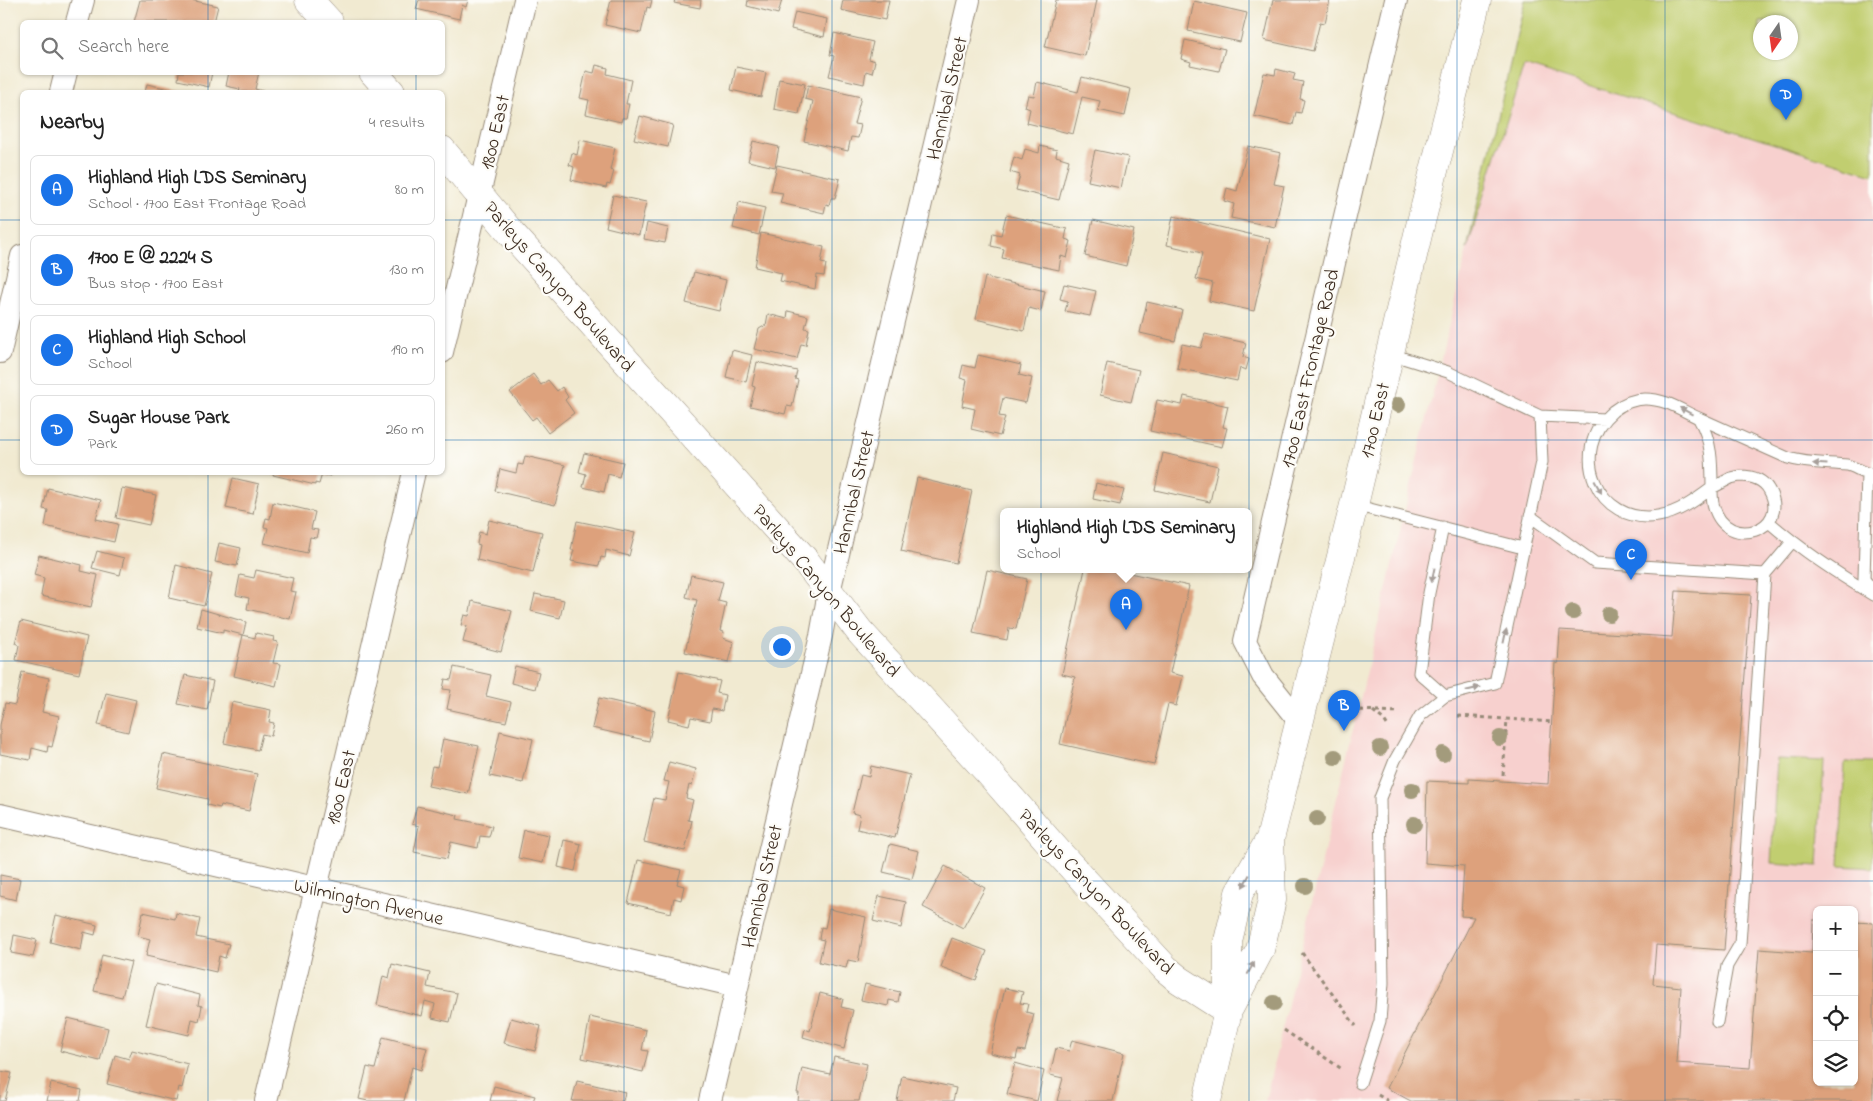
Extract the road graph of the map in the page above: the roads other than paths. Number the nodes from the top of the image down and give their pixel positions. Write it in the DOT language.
graph roads {
  1 [pos="83,0"];
  2 [pos="309,0"];
  3 [pos="525,0"];
  4 [pos="969,0"];
  5 [pos="1396,0"];
  6 [pos="1477,0"];
  7 [pos="78,20"];
  8 [pos="327,20"];
  9 [pos="65,75"];
  10 [pos="376,75"];
  11 [pos="62,90"];
  12 [pos="389,90"];
  13 [pos="445,154"];
  14 [pos="479,194"];
  15 [pos="20,265"];
  16 [pos="445,339"];
  17 [pos="0,352"];
  18 [pos="1390,354"];
  19 [pos="1540,416"];
  20 [pos="1605,419"];
  21 [pos="1699,419"];
  22 [pos="1870,474"];
  23 [pos="413,475"];
  24 [pos="1712,488"];
  25 [pos="1354,505"];
  26 [pos="1530,516"];
  27 [pos="1769,522"];
  28 [pos="1443,527"];
  29 [pos="1792,542"];
  30 [pos="1524,548"];
  31 [pos="1765,574"];
  32 [pos="1873,591"];
  33 [pos="829,592"];
  34 [pos="1873,595"];
  35 [pos="1445,696"];
  36 [pos="1299,721"];
  37 [pos="0,815"];
  38 [pos="316,889"];
  39 [pos="737,986"];
  40 [pos="1228,1011"];
  41 [pos="1717,1022"];
  42 [pos="1360,1083"];
  43 [pos="266,1101"];
  44 [pos="710,1101"];
  45 [pos="1207,1101"];
  1 -- 7 [label="street"];
  2 -- 8 [label="street"];
  3 -- 14 [label="street, 1800 East"];
  4 -- 33 [label="street, Hannibal Street"];
  5 -- 36 [label="street, 1700 East Frontage Road"];
  6 -- 18 [label="street, 1700 East"];
  9 -- 11 [label="street"];
  10 -- 12 [label="street"];
  13 -- 14 [label="street, Parleys Canyon Boulevard"];
  14 -- 16 [label="street, 1800 East"];
  14 -- 33 [label="street, Parleys Canyon Boulevard"];
  15 -- 17 [label="street"];
  18 -- 19 [label="lane"];
  18 -- 25 [label="street, 1700 East"];
  19 -- 20 [label="lane"];
  19 -- 26 [label="lane"];
  21 -- 20 [label="lane, one-way"];
  20 -- 24 [label="lane, one-way"];
  22 -- 21 [label="lane, one-way"];
  21 -- 24 [label="lane"];
  22 -- 32 [label="lane"];
  23 -- 38 [label="street, 1800 East"];
  24 -- 27 [label="lane"];
  24 -- 27 [label="lane"];
  25 -- 28 [label="lane"];
  25 -- 36 [label="street, 1700 East"];
  26 -- 30 [label="lane"];
  26 -- 31 [label="lane"];
  27 -- 29 [label="lane"];
  28 -- 30 [label="lane"];
  28 -- 35 [label="lane, one-way"];
  29 -- 31 [label="lane"];
  29 -- 34 [label="lane"];
  35 -- 30 [label="lane, one-way"];
  31 -- 41 [label="lane"];
  33 -- 39 [label="street, Hannibal Street"];
  33 -- 40 [label="street, Parleys Canyon Boulevard"];
  35 -- 42 [label="lane"];
  36 -- 40 [label="street, 1700 East"];
  37 -- 38 [label="street, Wilmington Avenue"];
  38 -- 39 [label="street, Wilmington Avenue"];
  38 -- 43 [label="street, 1800 East"];
  39 -- 44 [label="street, Hannibal Street"];
  40 -- 45 [label="street, 1700 East"];
}
